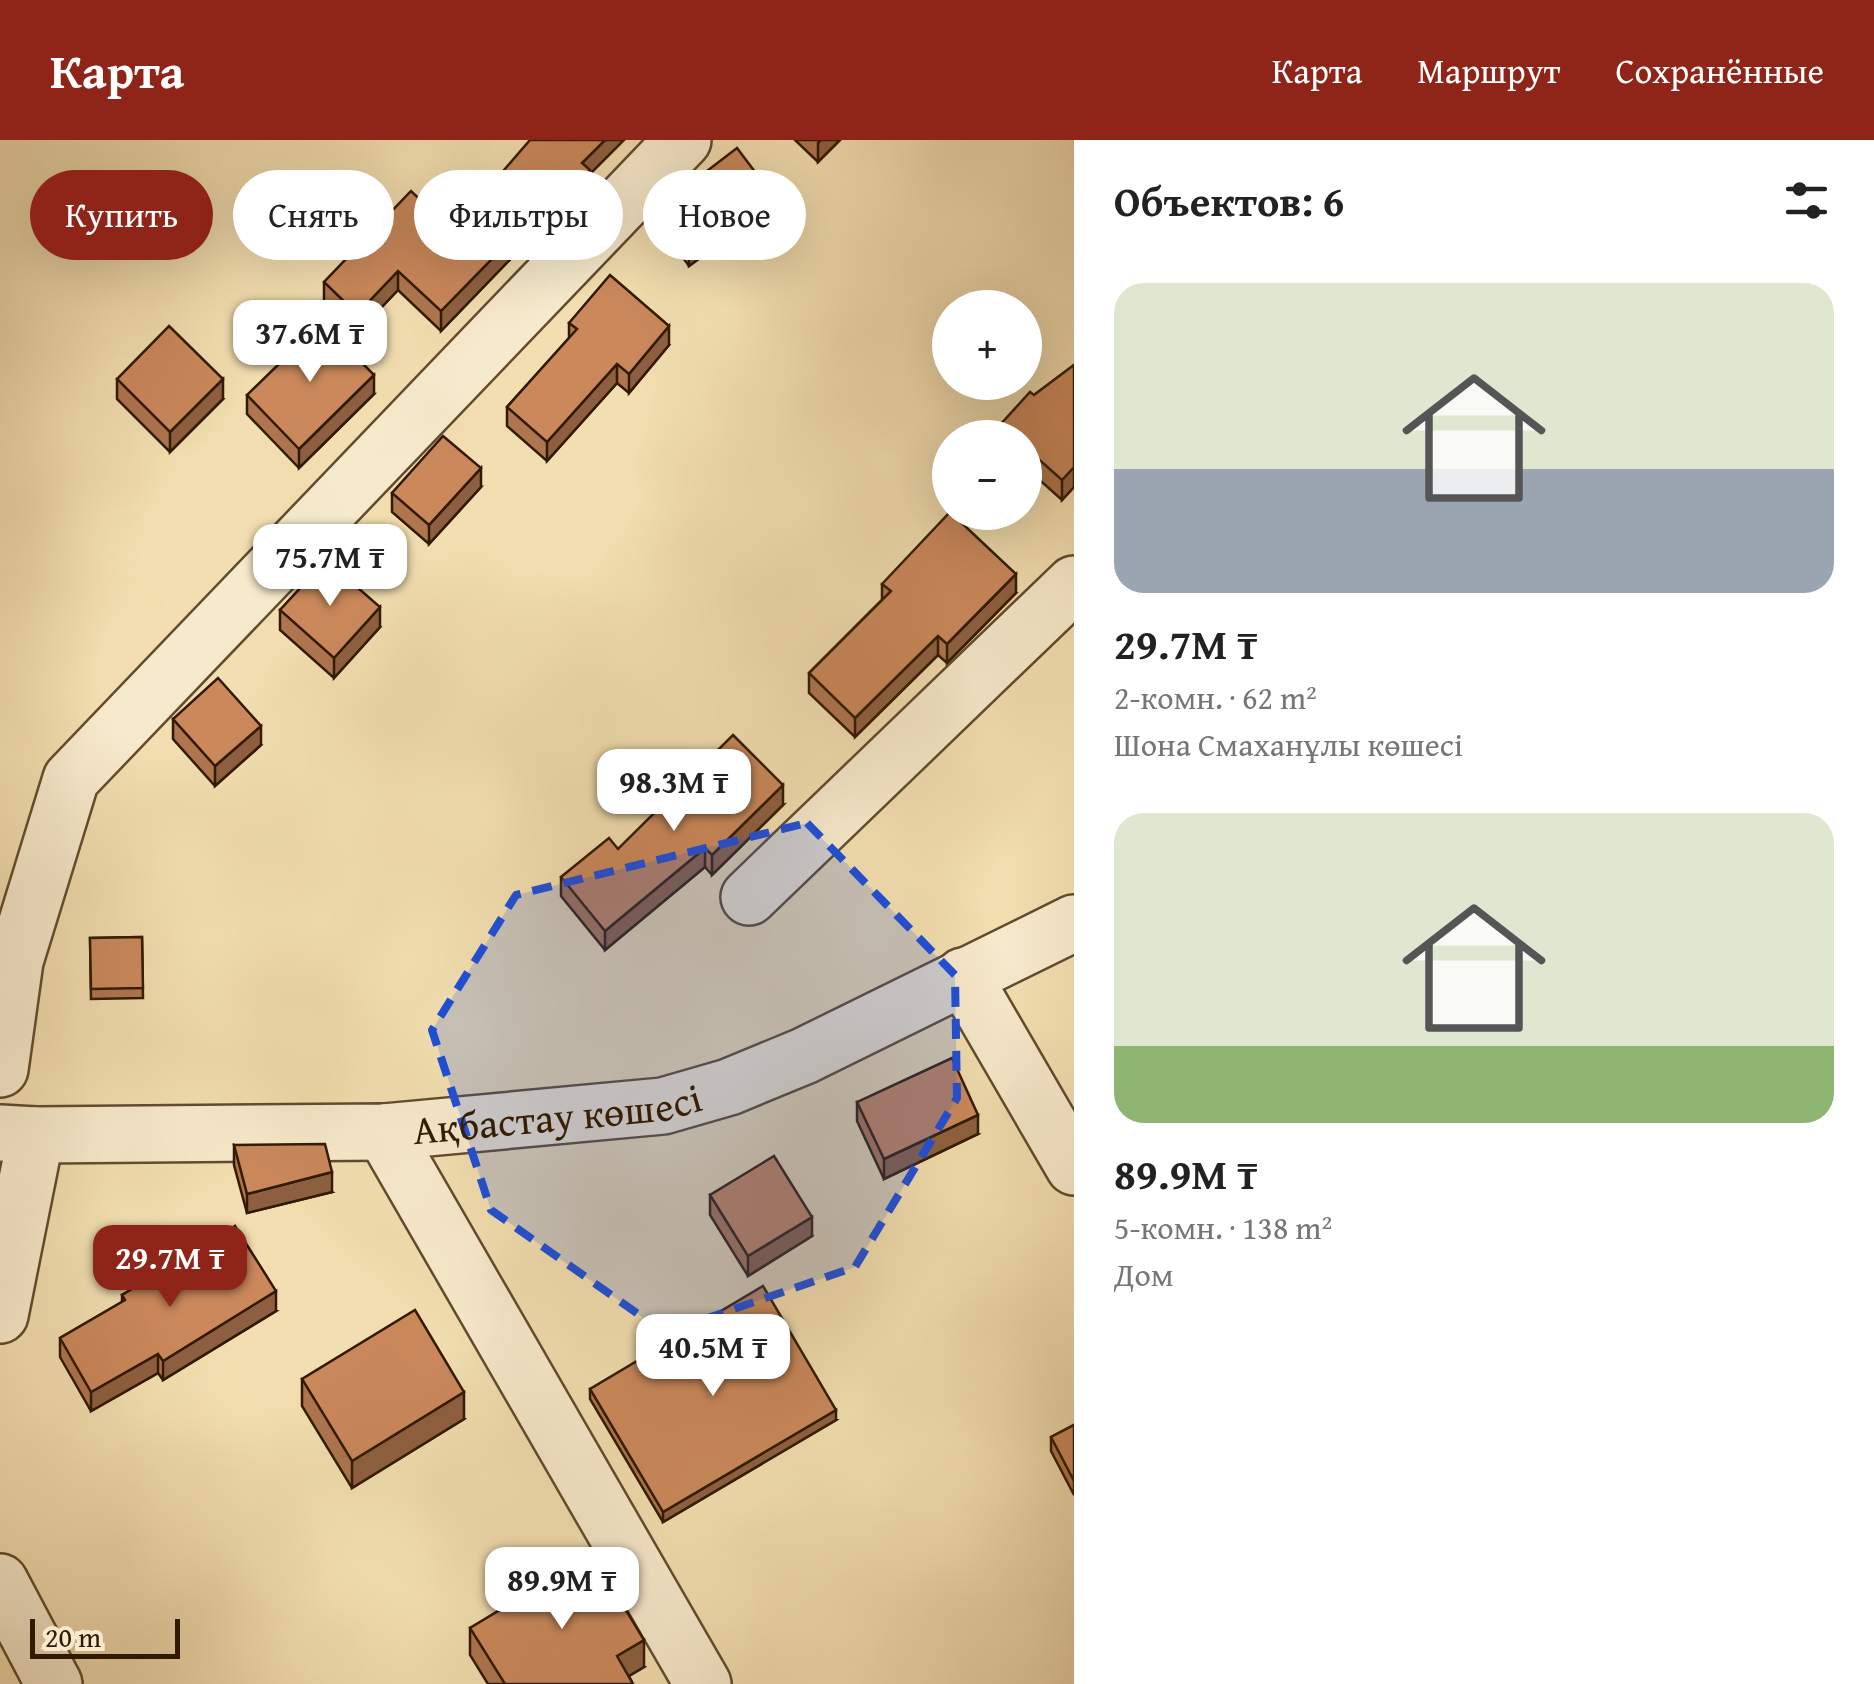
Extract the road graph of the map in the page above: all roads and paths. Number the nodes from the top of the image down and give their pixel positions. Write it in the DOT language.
graph roads {
  1 [pos="683,140"];
  2 [pos="1074,584"];
  3 [pos="749,897"];
  4 [pos="1074,923"];
  5 [pos="963,976"];
  6 [pos="0,1068"];
  7 [pos="384,1132"];
  8 [pos="18,1134"];
  9 [pos="1074,1167"];
  10 [pos="0,1314"];
  11 [pos="0,1582"];
  12 [pos="54,1684"];
  13 [pos="703,1684"];
  1 -- 6 [label="street"];
  2 -- 3 [label="street"];
  4 -- 5 [label="street, Ақбастау көшесі"];
  5 -- 7 [label="street, Ақбастау көшесі"];
  5 -- 9 [label="street"];
  7 -- 8 [label="street, Ақбастау көшесі"];
  7 -- 13 [label="street"];
  8 -- 10 [label="street"];
  11 -- 12 [label="street"];
}
